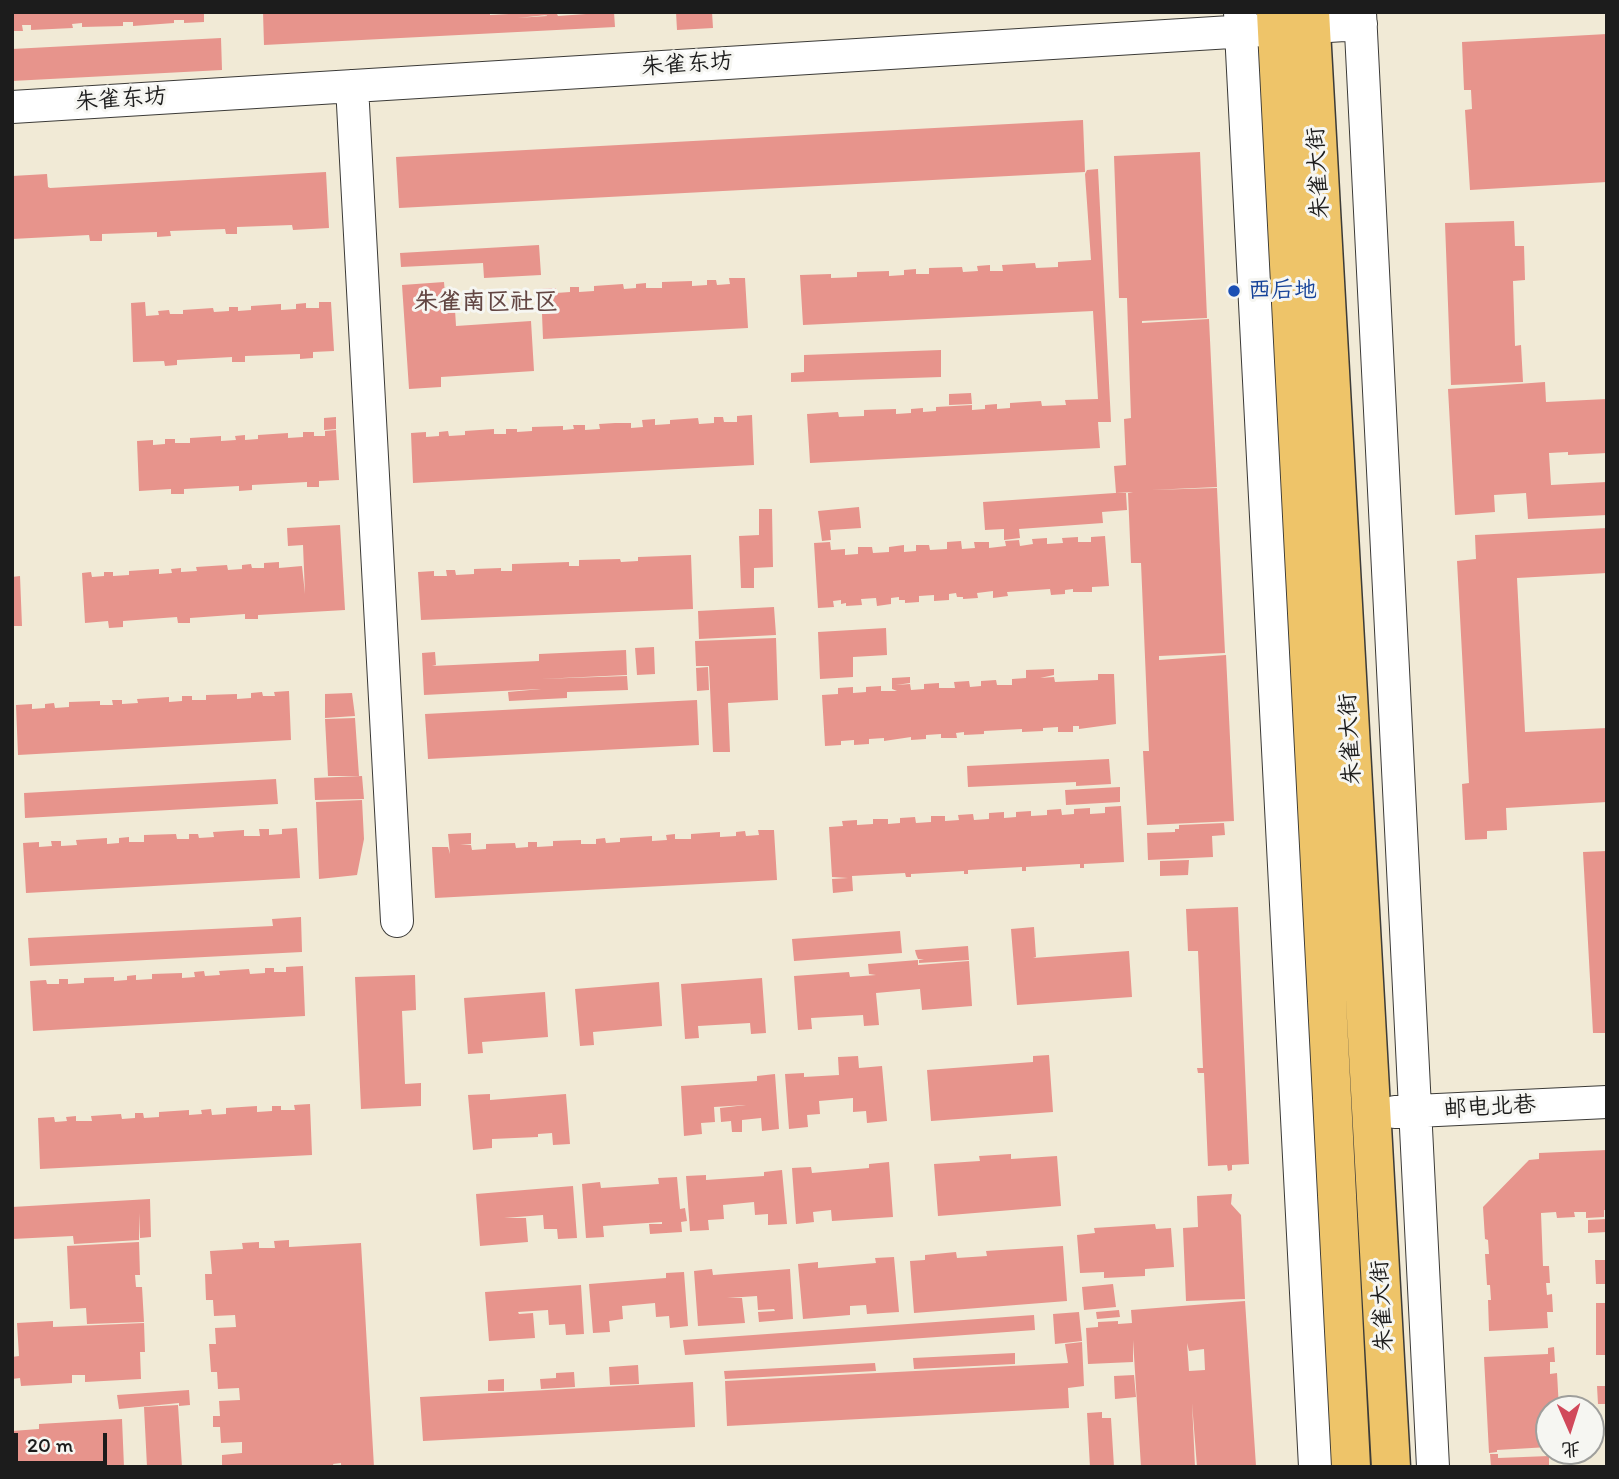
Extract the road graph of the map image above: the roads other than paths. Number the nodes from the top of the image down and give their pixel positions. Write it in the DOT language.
graph roads {
  1 [pos="1361,18"];
  2 [pos="1276,21"];
  3 [pos="352,86"];
  4 [pos="12,107"];
  5 [pos="397,921"];
  6 [pos="1607,1102"];
  7 [pos="1415,1112"];
  8 [pos="1373,1113"];
  9 [pos="1315,1467"];
  10 [pos="1351,1467"];
  11 [pos="1391,1467"];
  12 [pos="1433,1467"];
  1 -- 2 [label="street, 朱雀东坊"];
  1 -- 7 [label="street"];
  2 -- 3 [label="street, 朱雀东坊"];
  2 -- 8 [label="main road, 朱雀大街"];
  2 -- 9 [label="street"];
  2 -- 10 [label="main road, 朱雀大街"];
  3 -- 4 [label="street, 朱雀东坊"];
  3 -- 5 [label="street"];
  6 -- 7 [label="street, 邮电北巷"];
  7 -- 8 [label="street, 邮电北巷"];
  7 -- 12 [label="street"];
  8 -- 11 [label="main road, 朱雀大街"];
}
